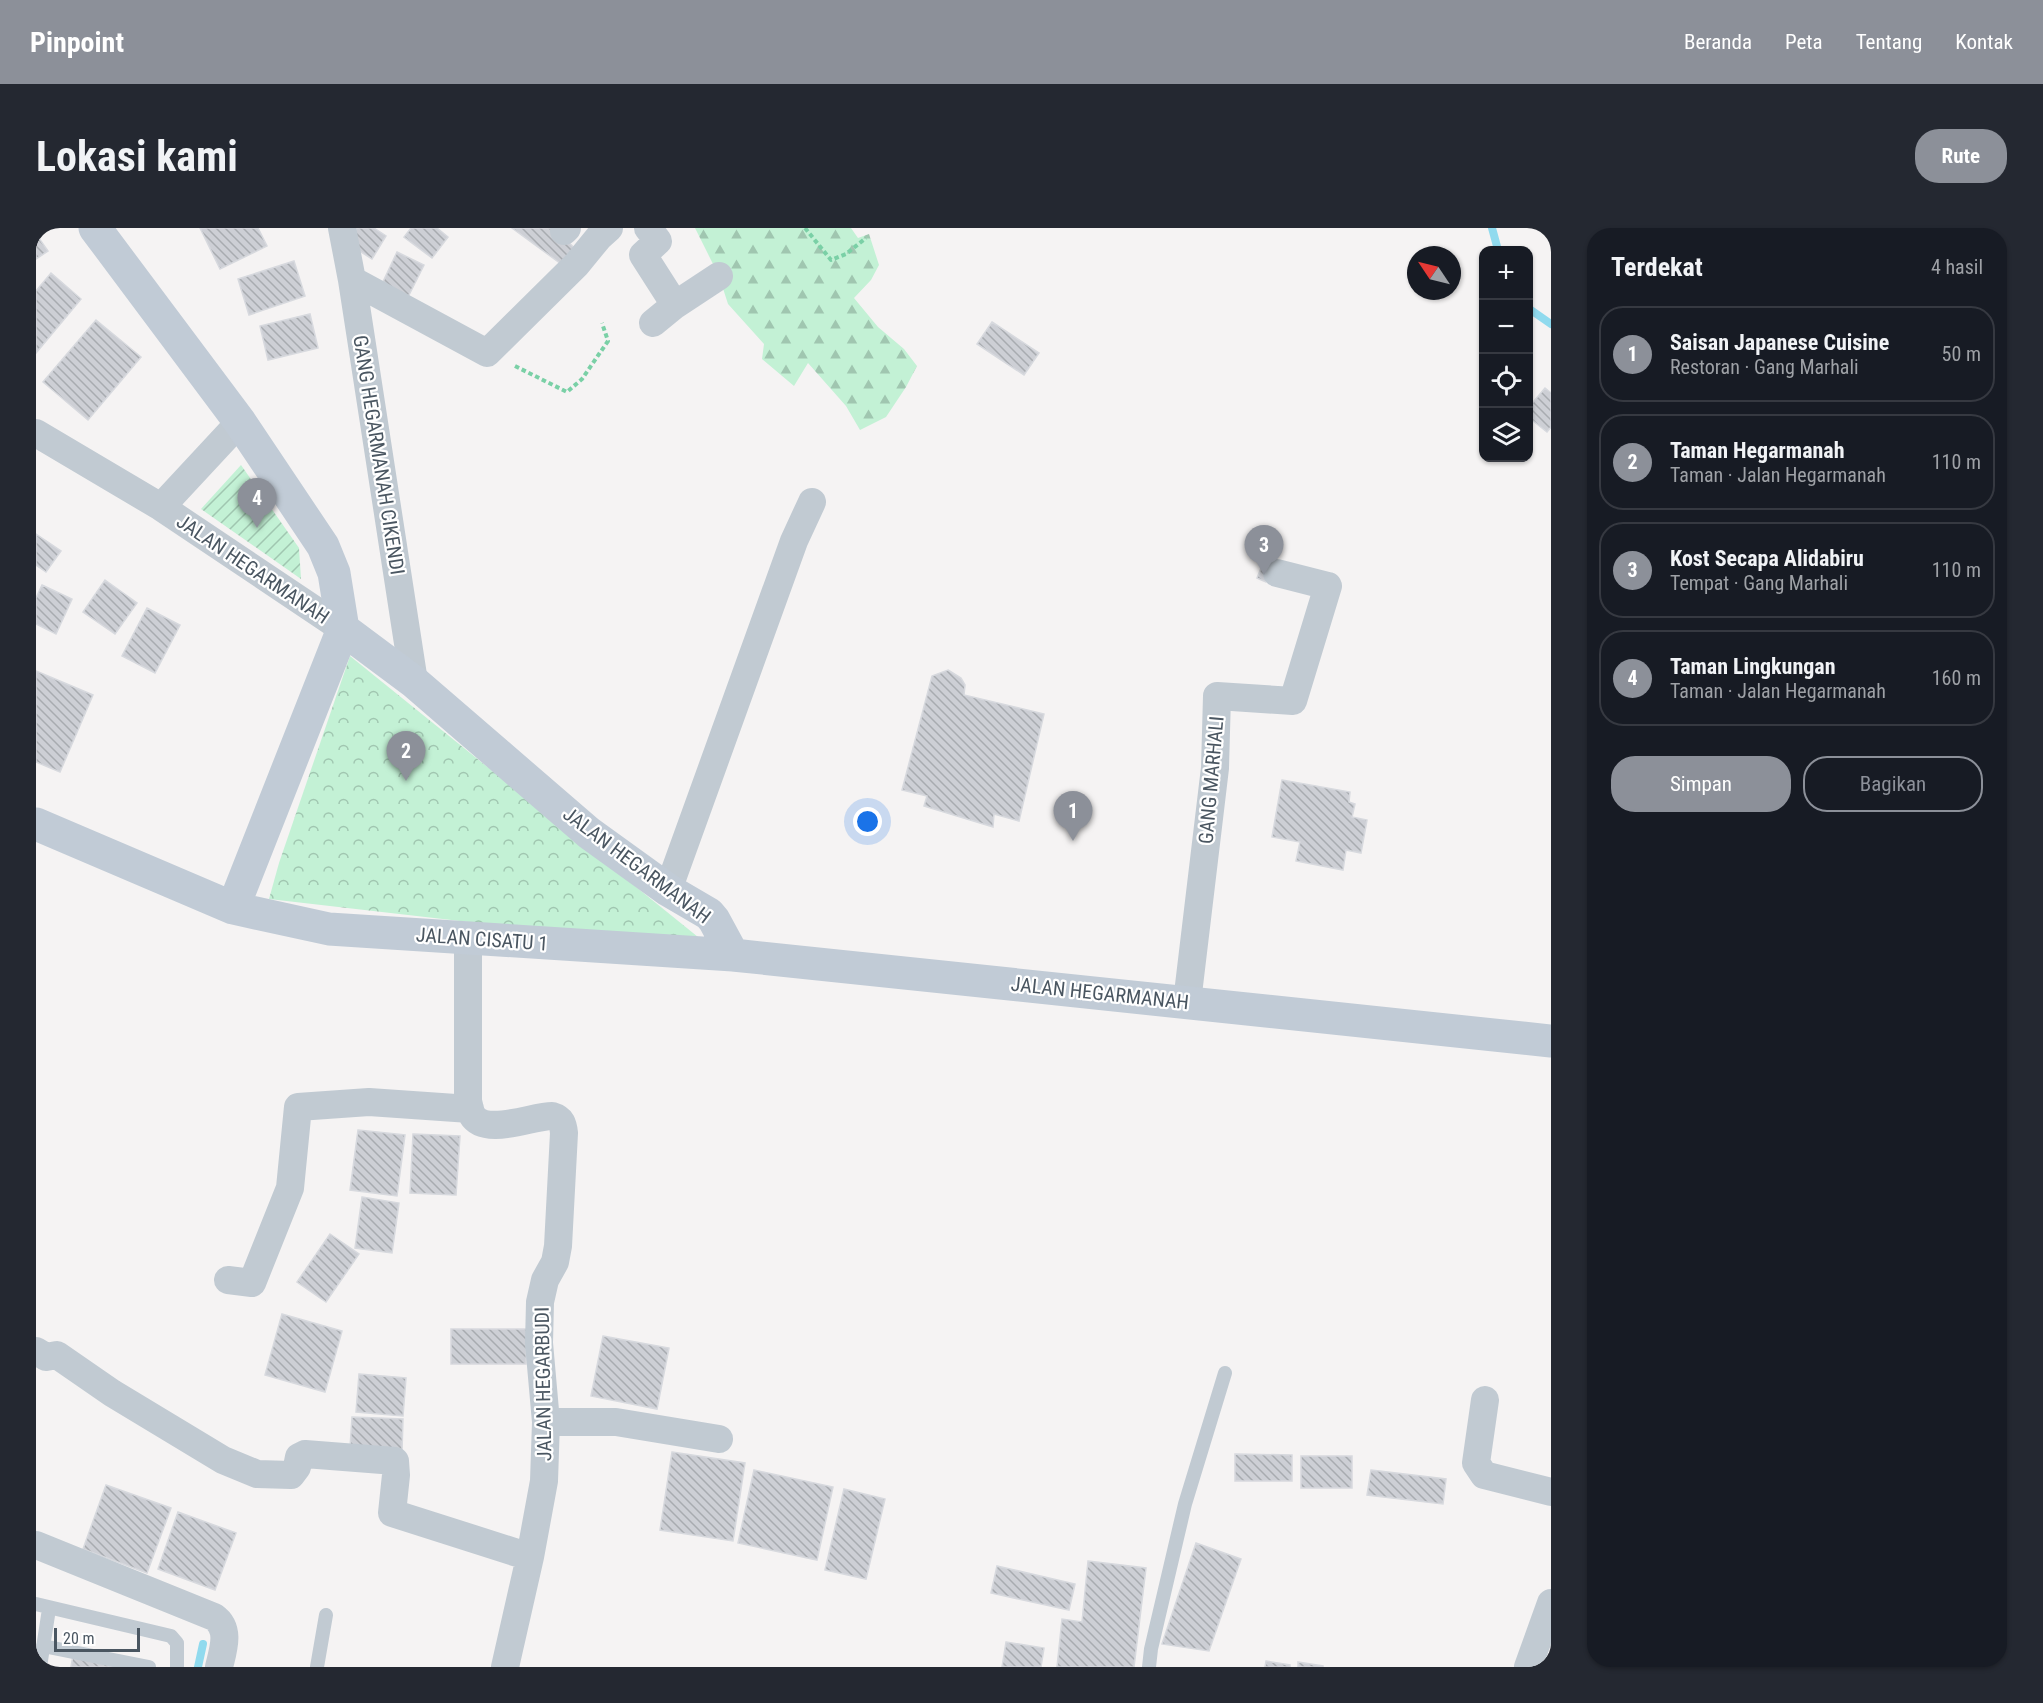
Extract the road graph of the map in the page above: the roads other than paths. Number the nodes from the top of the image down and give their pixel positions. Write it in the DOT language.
graph roads {
  1 [pos="95,228"];
  2 [pos="342,228"];
  3 [pos="609,228"];
  4 [pos="648,228"];
  5 [pos="719,276"];
  6 [pos="352,280"];
  7 [pos="675,305"];
  8 [pos="653,322"];
  9 [pos="240,422"];
  10 [pos="36,433"];
  11 [pos="812,502"];
  12 [pos="161,507"];
  13 [pos="1277,573"];
  14 [pos="343,629"];
  15 [pos="414,682"];
  16 [pos="36,824"];
  17 [pos="668,890"];
  18 [pos="233,908"];
  19 [pos="468,938"];
  20 [pos="733,955"];
  21 [pos="1187,1002"];
  22 [pos="1551,1041"];
  23 [pos="470,1109"];
  24 [pos="228,1280"];
  25 [pos="36,1351"];
  26 [pos="1225,1373"];
  27 [pos="1485,1400"];
  28 [pos="546,1422"];
  29 [pos="719,1439"];
  30 [pos="1551,1492"];
  31 [pos="36,1545"];
  32 [pos="530,1557"];
  33 [pos="1551,1603"];
  34 [pos="43,1606"];
  35 [pos="326,1615"];
  36 [pos="44,1646"];
  37 [pos="40,1667"];
  38 [pos="149,1667"];
  39 [pos="177,1667"];
  40 [pos="219,1667"];
  41 [pos="317,1667"];
  42 [pos="505,1667"];
  43 [pos="1149,1667"];
  44 [pos="1528,1667"];
  1 -- 9 [label="street"];
  2 -- 6 [label="street, GANG HEGARMANAH CIKENDI"];
  3 -- 6 [label="street"];
  4 -- 7 [label="street"];
  5 -- 7 [label="street"];
  6 -- 15 [label="street, GANG HEGARMANAH CIKENDI"];
  7 -- 8 [label="street"];
  9 -- 12 [label="street"];
  9 -- 14 [label="street"];
  10 -- 12 [label="street, JALAN HEGARMANAH"];
  11 -- 17 [label="street"];
  12 -- 14 [label="street, JALAN HEGARMANAH"];
  13 -- 21 [label="street, GANG MARHALI"];
  14 -- 15 [label="street, JALAN HEGARMANAH"];
  14 -- 18 [label="street"];
  15 -- 17 [label="street, JALAN HEGARMANAH"];
  16 -- 18 [label="street, JALAN CISATU 1"];
  17 -- 20 [label="street, JALAN HEGARMANAH"];
  18 -- 19 [label="street, JALAN CISATU 1"];
  19 -- 20 [label="street, JALAN CISATU 1"];
  19 -- 23 [label="street"];
  20 -- 21 [label="street, JALAN HEGARMANAH"];
  21 -- 22 [label="street, JALAN HEGARMANAH"];
  23 -- 24 [label="street"];
  23 -- 28 [label="street, JALAN HEGARBUDI"];
  25 -- 32 [label="street"];
  26 -- 43 [label="lane"];
  27 -- 30 [label="street"];
  28 -- 29 [label="street"];
  28 -- 32 [label="street, JALAN HEGARBUDI"];
  31 -- 40 [label="street"];
  32 -- 42 [label="street, JALAN HEGARBUDI"];
  33 -- 44 [label="street"];
  34 -- 36 [label="lane"];
  34 -- 39 [label="lane"];
  35 -- 41 [label="lane"];
  36 -- 37 [label="lane"];
  36 -- 38 [label="lane"];
}
